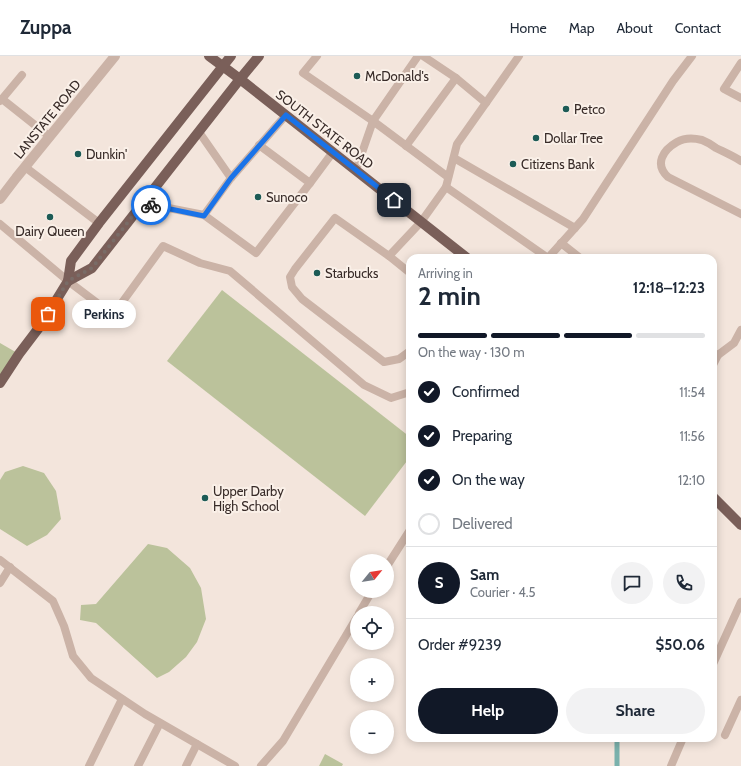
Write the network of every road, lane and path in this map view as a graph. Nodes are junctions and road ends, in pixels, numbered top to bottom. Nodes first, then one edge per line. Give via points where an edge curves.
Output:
1 (115, 56) edge
2 (210, 56) edge
3 (231, 56) edge
4 (259, 56) edge
5 (317, 56) edge
6 (418, 56) edge
7 (423, 56) edge
8 (519, 56) edge
9 (692, 56) edge
10 (741, 63) edge
11 (223, 66) junction
12 (22, 75) dead end
13 (456, 78) junction
14 (240, 79) junction
15 (741, 98) edge
16 (1, 100) edge
17 (486, 103) junction
18 (286, 115) junction
19 (373, 121) junction
20 (199, 132) junction
21 (50, 136) junction
22 (259, 145) junction
23 (406, 146) junction
24 (333, 152) junction
25 (454, 158) junction
26 (741, 161) edge
27 (25, 167) junction
28 (356, 170) junction
29 (231, 178) junction
30 (448, 178) junction
31 (310, 183) junction
32 (446, 187) junction
33 (0, 199) edge
34 (143, 203) junction
35 (741, 214) edge
36 (204, 216) junction
37 (421, 222) junction
38 (99, 223) junction
39 (0, 224) edge
40 (574, 228) junction
41 (561, 243) junction
42 (462, 254) edge
43 (542, 254) edge
44 (551, 254) edge
45 (575, 254) edge
46 (389, 256) junction
47 (406, 270) edge
48 (68, 281) junction
49 (741, 330) edge
50 (717, 353) edge
51 (406, 354) edge
52 (4, 370) edge
53 (0, 383) edge
54 (406, 393) edge
55 (717, 501) edge
56 (741, 525) edge
57 (406, 536) edge
58 (394, 555) edge
59 (0, 560) edge
60 (10, 567) junction
61 (0, 583) edge
62 (741, 602) edge
63 (350, 629) edge
64 (717, 655) edge
65 (122, 699) junction
66 (741, 700) edge
67 (160, 723) junction
68 (725, 735) dead end
69 (681, 742) edge
70 (197, 744) junction
71 (89, 766) edge
72 (138, 766) edge
73 (186, 766) edge
74 (235, 766) edge
75 (262, 766) edge
76 (671, 766) edge

1 - 21 street, LANSTATE ROAD
2 - 11 main road, SOUTH STATE ROAD
3 - 11 main road
4 - 14 main road
5 - 19 lane via 304,73
6 - 19 lane
7 - 13 lane
8 - 17 lane
9 - 40 lane via 583,219
10 - 15 lane via 724,89
11 - 14 main road, SOUTH STATE ROAD
11 - 38 main road
12 - 16 lane
13 - 17 lane
13 - 23 lane
14 - 18 main road, SOUTH STATE ROAD
14 - 20 main road
16 - 21 lane
17 - 25 lane via 457,144
18 - 22 lane
18 - 24 main road, SOUTH STATE ROAD
19 - 23 lane
19 - 28 lane
20 - 29 lane
20 - 34 main road
21 - 27 street, LANSTATE ROAD
22 - 29 lane
22 - 31 lane
23 - 30 lane
24 - 28 main road, SOUTH STATE ROAD
24 - 31 lane
25 - 30 lane
25 - 40 lane
26 - 35 lane via 703,140 693,139 678,142 662,155 661,161 662,169 668,177
27 - 33 street, LANSTATE ROAD
27 - 38 lane
28 - 37 main road, SOUTH STATE ROAD
29 - 36 lane
30 - 32 lane
31 - 36 lane via 256,253
32 - 37 lane
32 - 43 lane
34 - 36 lane
34 - 48 main road via 92,268
37 - 42 main road, SOUTH STATE ROAD
37 - 46 lane
38 - 48 main road via 71,261
39 - 48 lane
40 - 41 lane
41 - 44 lane
41 - 45 lane
46 - 47 lane
46 - 51 lane via 335,218 290,277 292,287 302,299 384,362 399,359
48 - 52 main road via 41,325
48 - 54 lane via 113,314 163,246 200,263 230,271 364,385 391,398
49 - 50 lane via 734,343
52 - 53 main road
55 - 56 main road
57 - 58 lane
59 - 60 lane
60 - 61 lane
60 - 65 lane via 53,600 73,656 91,678
62 - 64 lane
63 - 75 lane via 283,741
65 - 67 lane
65 - 71 lane
66 - 68 lane
67 - 70 lane
67 - 72 lane
69 - 76 lane
70 - 73 lane
70 - 74 lane

